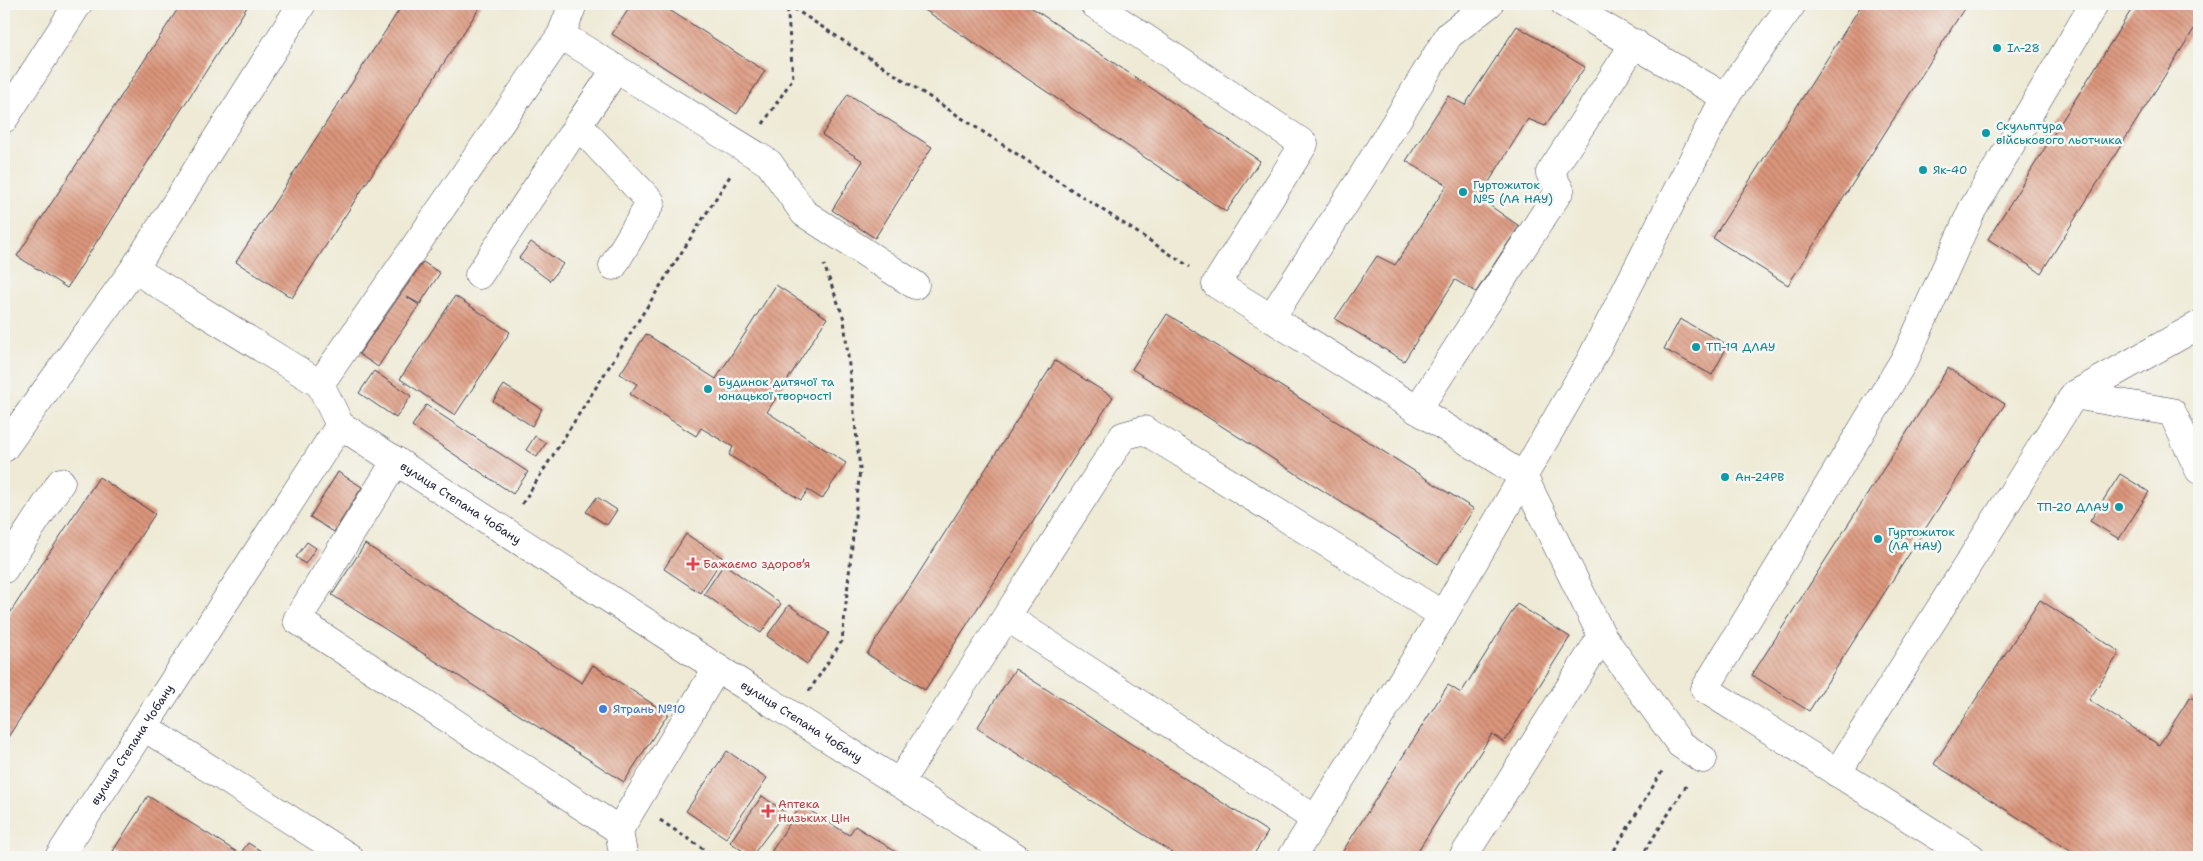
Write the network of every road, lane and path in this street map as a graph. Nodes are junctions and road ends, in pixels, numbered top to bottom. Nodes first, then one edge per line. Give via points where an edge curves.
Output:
1 (78, 4) edge
2 (302, 4) edge
3 (573, 4) edge
4 (787, 4) edge
5 (1094, 4) edge
6 (1489, 4) edge
7 (1565, 4) edge
8 (1792, 4) edge
9 (2094, 4) edge
10 (560, 34) junction
11 (1635, 43) junction
12 (616, 70) junction
13 (1724, 97) junction
14 (4, 119) edge
15 (578, 125) junction
16 (747, 150) junction
17 (821, 257) dead end
18 (613, 266) dead end
19 (134, 269) junction
20 (479, 275) dead end
21 (1216, 284) junction
22 (915, 285) dead end
23 (1271, 318) junction
24 (2199, 325) edge
25 (320, 384) junction
26 (2074, 395) junction
27 (1417, 410) junction
28 (340, 425) junction
29 (4, 448) edge
30 (396, 462) junction
31 (2199, 470) edge
32 (1523, 476) junction
33 (61, 482) dead end
34 (505, 530) junction
35 (4, 569) edge
36 (1443, 615) junction
37 (1007, 617) junction
38 (1602, 636) junction
39 (717, 668) junction
40 (793, 715) junction
41 (144, 726) junction
42 (1680, 744) junction
43 (1703, 759) dead end
44 (1837, 773) junction
45 (900, 783) junction
46 (634, 803) junction
47 (1315, 819) junction
48 (619, 830) junction
49 (59, 857) edge
50 (349, 857) edge
51 (621, 857) edge
52 (715, 857) edge
53 (1016, 857) edge
54 (1292, 857) edge
55 (1463, 857) edge
56 (1610, 857) edge
57 (1971, 857) edge

1 - 14 street
2 - 19 street
3 - 10 street
4 - 16 path via 793,78
4 - 21 path
5 - 21 street via 1304,144
6 - 23 street via 1448,34 1362,177
7 - 11 street
8 - 13 street
9 - 44 street via 1972,210 1906,357 1705,689
10 - 12 street
10 - 25 street
11 - 13 street
11 - 27 street via 1550,173 1560,190
12 - 15 street
12 - 16 street
13 - 32 street via 1589,363
15 - 18 street via 651,202
15 - 20 street
16 - 22 street via 769,163 804,213
16 - 34 path
17 - 40 path via 844,319 860,469 842,641
19 - 25 street
19 - 29 street
21 - 23 street
23 - 27 street
24 - 26 street
25 - 28 street
26 - 31 street via 2172,412
26 - 44 street
27 - 32 street
28 - 30 street, вулиця Степана Чобану
28 - 41 street, вулиця Степана Чобану
30 - 34 street, вулиця Степана Чобану
30 - 48 street via 297,620
32 - 36 street
32 - 38 street
33 - 35 street
34 - 39 street, вулиця Степана Чобану
36 - 37 street via 1144,430 1124,436
36 - 47 street
37 - 45 street
37 - 47 street
38 - 42 street
38 - 55 street
39 - 40 street, вулиця Степана Чобану
39 - 46 street
40 - 45 street, вулиця Степана Чобану
41 - 49 street, вулиця Степана Чобану
41 - 50 street
42 - 43 street
42 - 56 path
44 - 57 street
45 - 53 street, вулиця Степана Чобану
46 - 48 street
46 - 52 path
47 - 54 street
48 - 51 street

